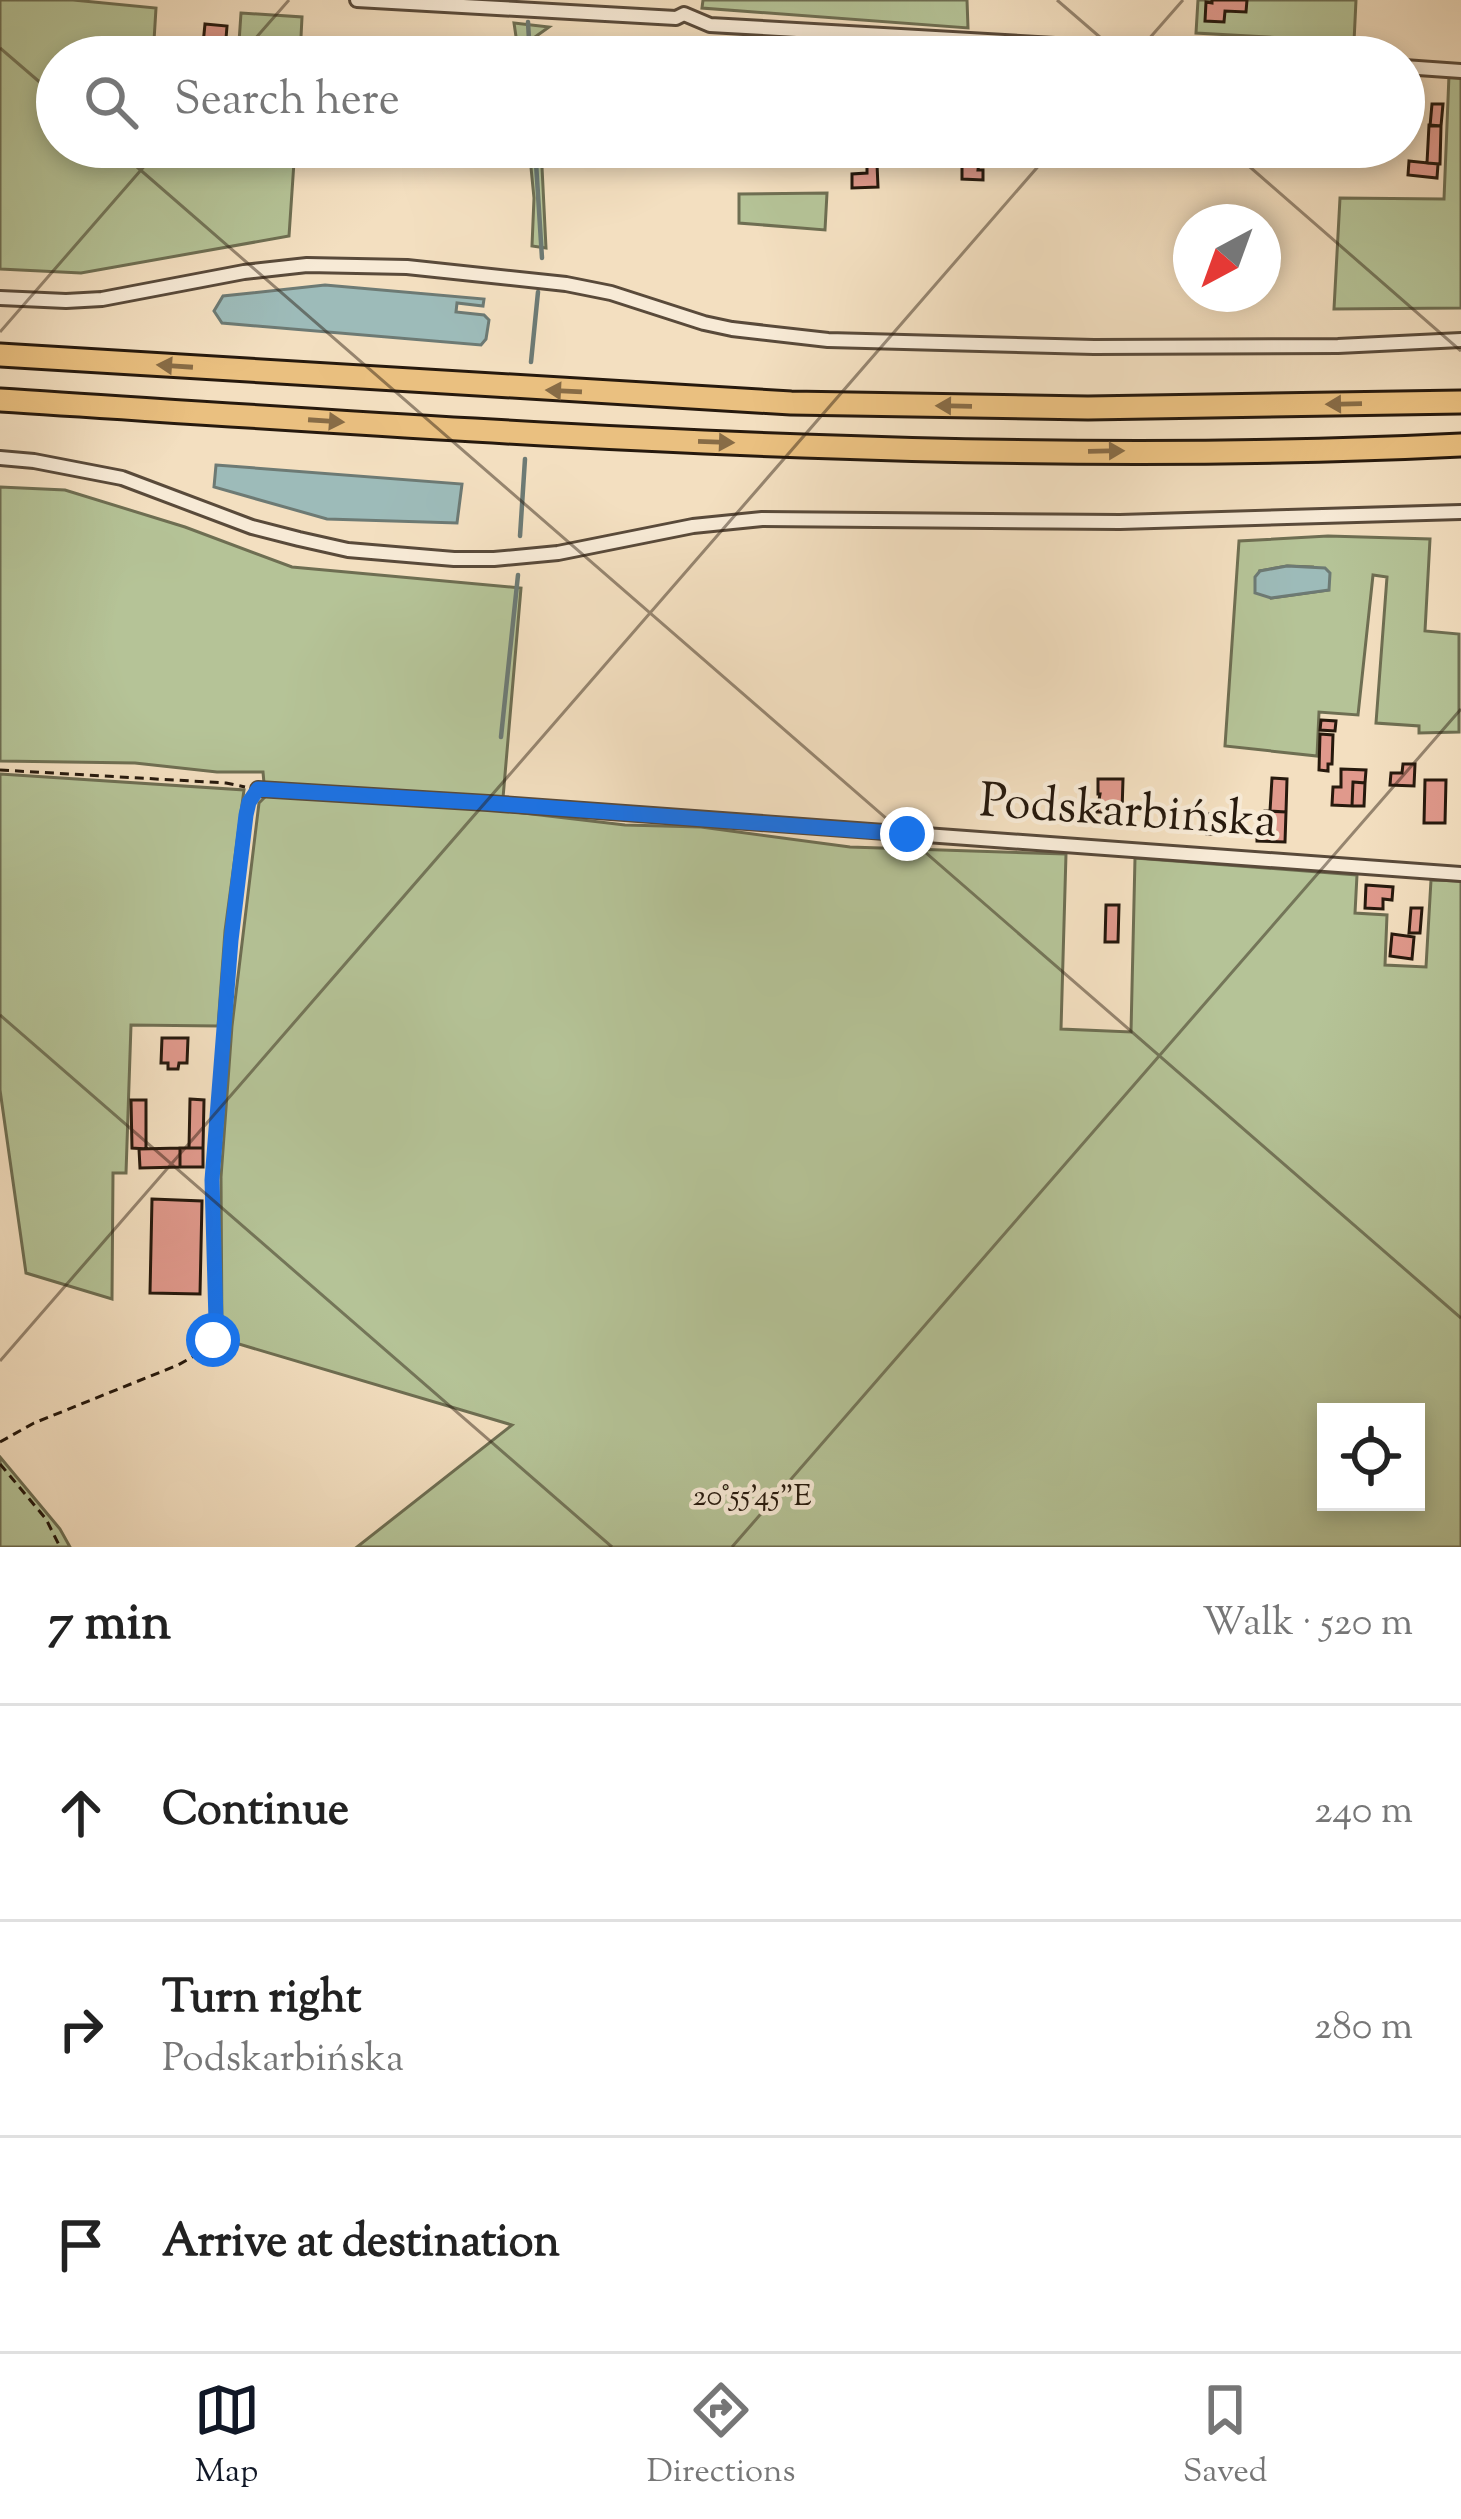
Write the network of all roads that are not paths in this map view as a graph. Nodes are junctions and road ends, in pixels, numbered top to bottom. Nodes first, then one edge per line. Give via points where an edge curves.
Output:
1 (357, 0) edge
2 (685, 7) edge
3 (889, 36) edge
4 (1425, 68) edge
5 (1461, 70) edge
6 (0, 298) edge
7 (1461, 340) edge
8 (0, 355) edge
9 (0, 400) edge
10 (1461, 402) edge
11 (1461, 445) edge
12 (0, 458) edge
13 (1461, 512) edge
14 (258, 789) joint
15 (1461, 874) edge
16 (212, 1180) road end

1 - 2 street via 676,18
2 - 3 street via 710,26
4 - 5 street
6 - 7 street via 101,298 307,265 407,267 566,284 718,326 828,340 1094,347
10 -> 8 highway via 791,403
9 -> 11 highway via 861,448
12 - 13 street via 122,478 348,550 454,559 558,553 762,519 1120,522
14 - 15 street, Podskarbińska
14 - 16 lane via 246,815 231,940

